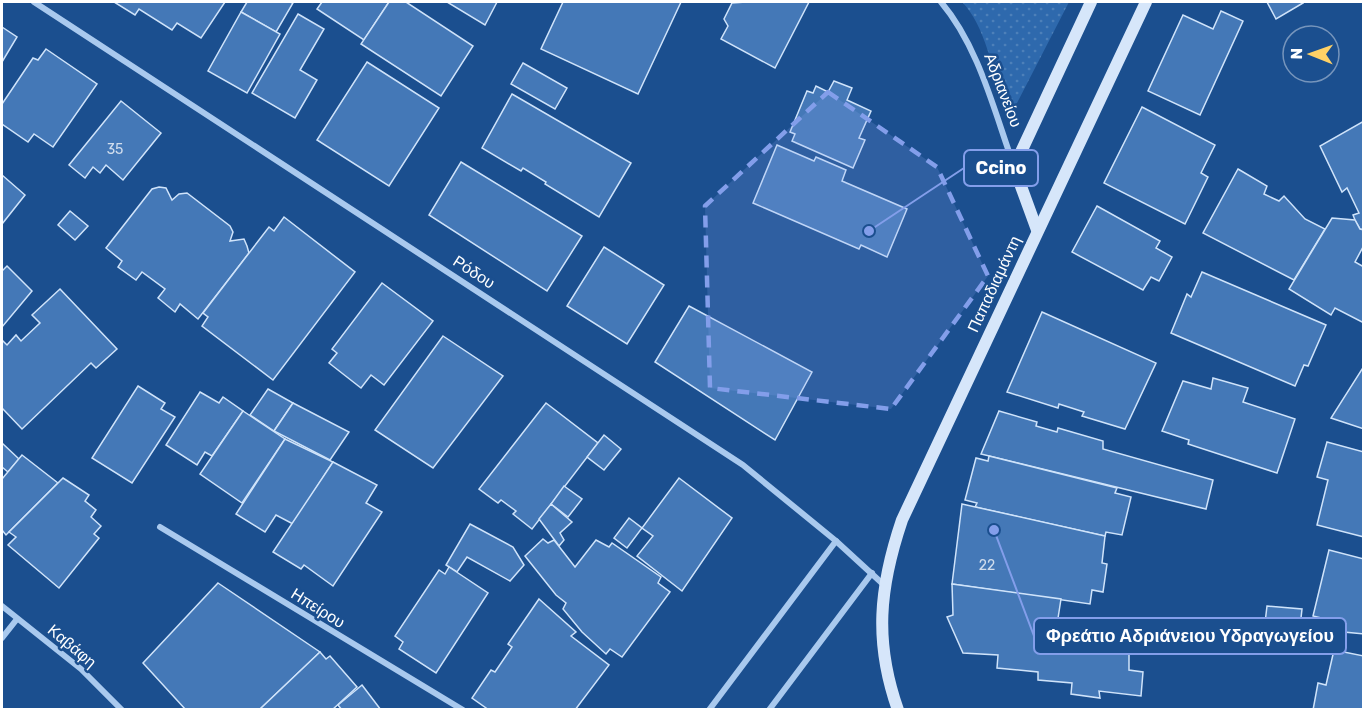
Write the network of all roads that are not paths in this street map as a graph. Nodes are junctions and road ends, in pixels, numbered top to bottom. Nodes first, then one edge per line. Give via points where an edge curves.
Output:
1 (34, 2) edge
2 (941, 2) edge
3 (1091, 2) edge
4 (1146, 2) edge
5 (1014, 166) junction
6 (1037, 230) junction
7 (160, 527) dead end
8 (836, 541) junction
9 (872, 573) junction
10 (884, 585) junction
11 (2, 606) edge
12 (17, 619) junction
13 (2, 638) edge
14 (122, 710) edge
15 (463, 710) edge
16 (709, 710) edge
17 (768, 710) edge
18 (898, 710) edge

1 - 8 street, Ρόδου via 743,465
2 - 5 street, Αδριανείου via 959,27 979,68
3 - 5 main road
4 - 6 main road, Παπαδιαμάντη
5 - 6 main road, Αδριανείου
6 - 10 main road, Παπαδιαμάντη via 902,520
7 - 15 street, Ηπείρου
8 - 9 street, Ρόδου
8 - 16 street
9 - 10 street, Ρόδου
9 - 17 street
10 - 18 main road, Παπαδιαμάντη via 883,658
11 - 12 street, Καβάφη
12 - 13 street
12 - 14 street, Καβάφη via 81,669

